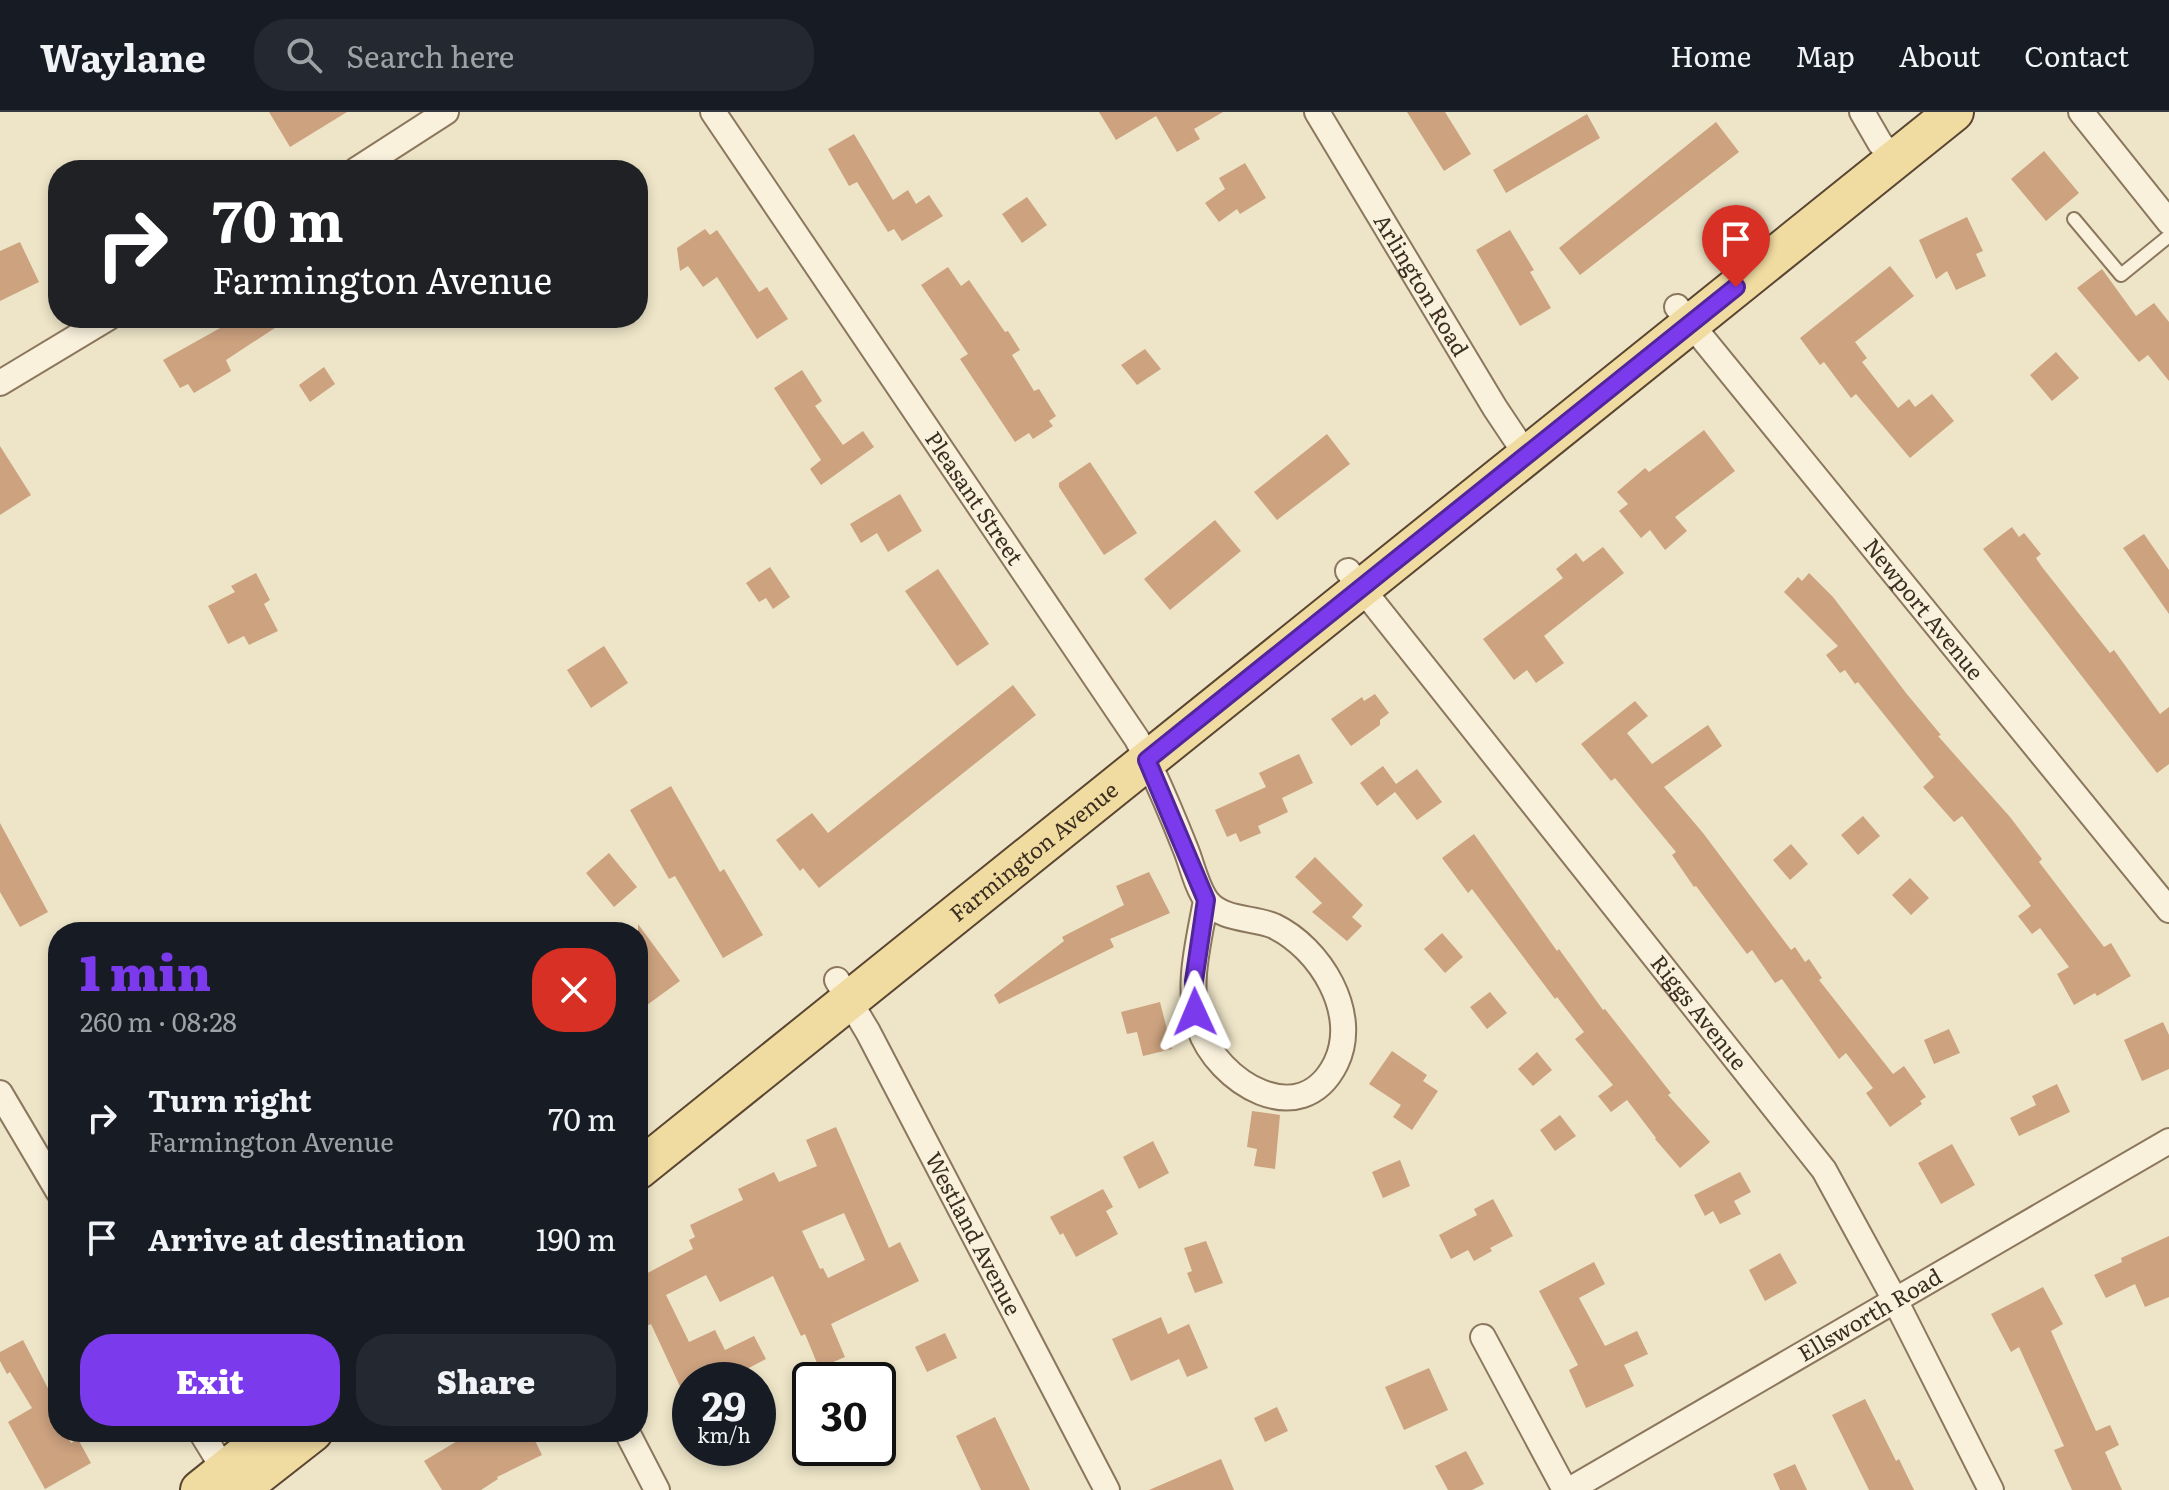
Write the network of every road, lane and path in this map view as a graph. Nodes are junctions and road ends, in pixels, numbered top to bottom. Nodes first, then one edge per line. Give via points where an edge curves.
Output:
1 (446, 112) edge
2 (713, 112) edge
3 (1317, 112) edge
4 (1919, 112) edge
5 (1954, 112) edge
6 (2081, 112) edge
7 (1879, 138) edge
8 (372, 160) edge
9 (2074, 219) dead end
10 (2169, 222) edge
11 (2169, 236) edge
12 (1684, 316) junction
13 (91, 328) edge
14 (0, 383) edge
15 (1520, 447) junction
16 (1354, 580) junction
17 (1142, 749) junction
18 (1206, 900) junction
19 (2169, 910) edge
20 (843, 990) junction
21 (0, 1093) edge
22 (648, 1133) edge
23 (2169, 1141) edge
24 (648, 1161) edge
25 (48, 1174) edge
26 (1895, 1300) junction
27 (1483, 1337) dead end
28 (206, 1442) edge
29 (263, 1442) edge
30 (296, 1442) edge
31 (632, 1442) edge
32 (225, 1485) edge
33 (657, 1490) edge
34 (1107, 1490) edge
35 (1567, 1490) edge
36 (1991, 1490) edge

1 - 8 street
2 - 17 street, Pleasant Street
3 - 15 street, Arlington Road
4 - 7 main road, Farmington Avenue
5 - 7 main road, Farmington Avenue
6 - 10 street
7 - 12 main road, Farmington Avenue
9 - 11 lane via 2121,275
12 - 15 main road, Farmington Avenue
12 - 19 street, Newport Avenue
13 - 14 street
15 - 16 main road, Farmington Avenue
16 - 17 main road, Farmington Avenue
16 - 26 street, Riggs Avenue via 1824,1170
17 - 18 street, Pleasant Street
17 - 20 main road, Farmington Avenue
18 - 18 street via 1194,981 1195,1012 1205,1041 1223,1068 1250,1089 1286,1098 1309,1091 1328,1076 1339,1056 1341,1010 1332,985 1291,936 1233,916
20 - 22 main road, Farmington Avenue
20 - 24 main road, Farmington Avenue
20 - 34 street, Westland Avenue
21 - 25 street
23 - 26 street, Ellsworth Road
26 - 35 street, Ellsworth Road
26 - 36 street, Riggs Avenue
27 - 35 street
28 - 32 street
29 - 32 main road
30 - 32 main road
31 - 33 street

